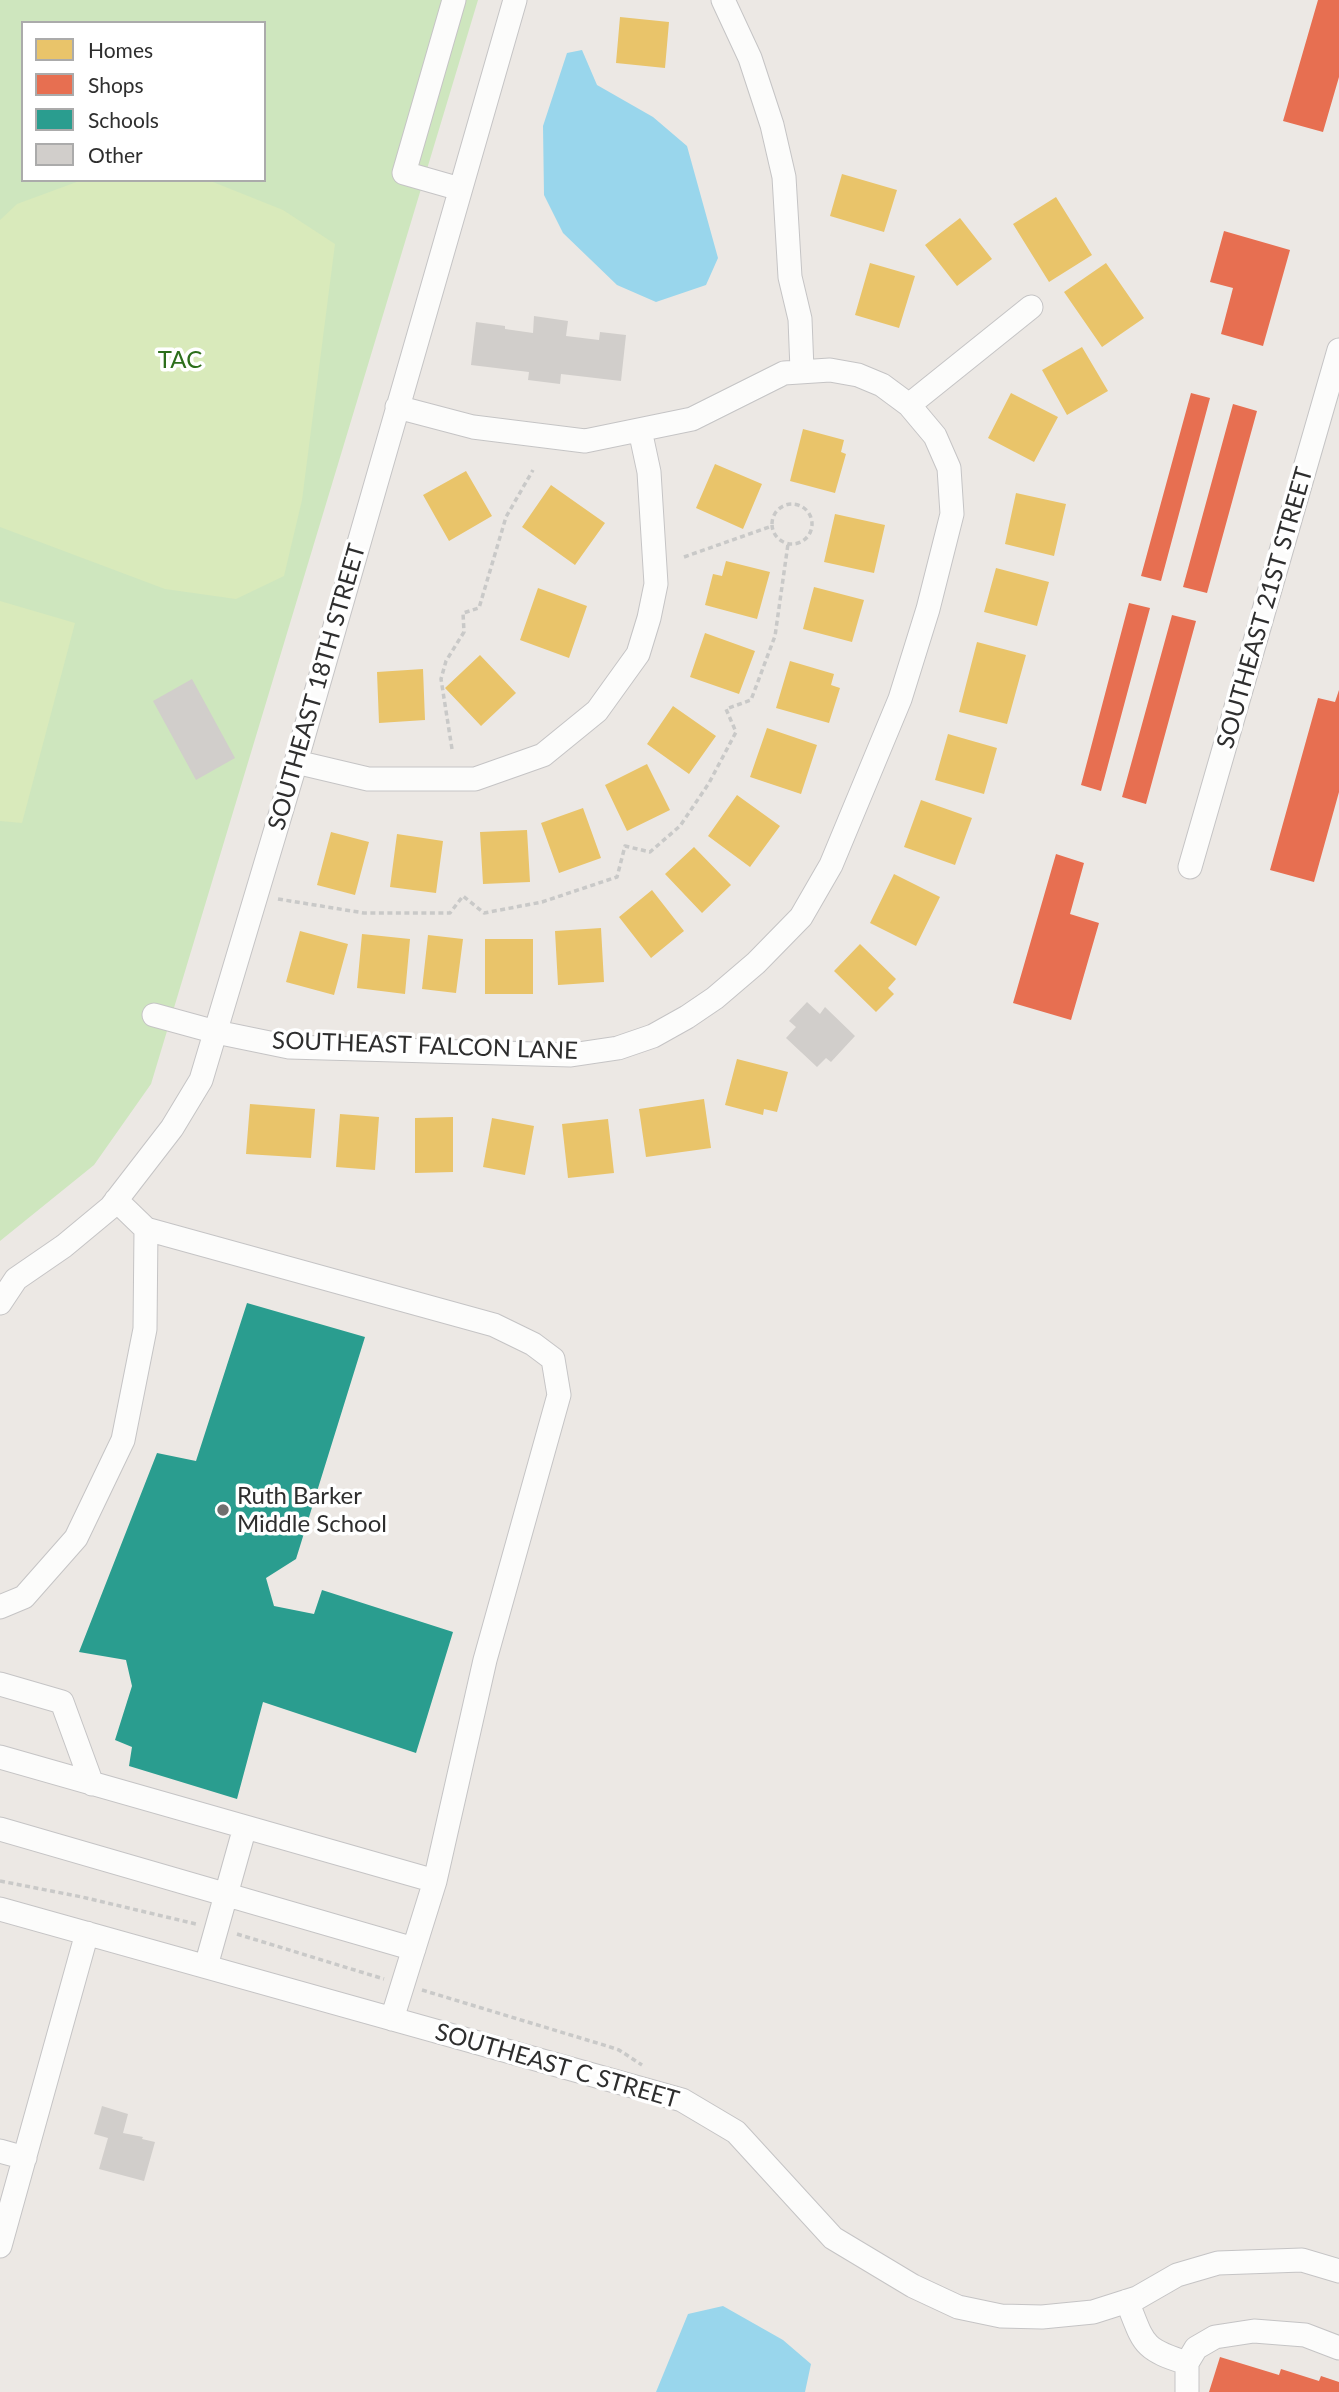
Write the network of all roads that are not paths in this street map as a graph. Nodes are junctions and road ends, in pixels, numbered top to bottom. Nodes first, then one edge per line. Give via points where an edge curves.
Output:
1 (454, 0) edge
2 (515, 0) edge
3 (723, 0) edge
4 (460, 189) junction
5 (1031, 307) dead end
6 (1339, 350) edge
7 (802, 370) junction
8 (909, 405) junction
9 (397, 407) junction
10 (640, 430) junction
11 (296, 762) junction
12 (1190, 867) dead end
13 (154, 1015) dead end
14 (216, 1032) junction
15 (116, 1200) junction
16 (146, 1229) junction
17 (0, 1303) edge
18 (0, 1607) edge
19 (0, 1684) edge
20 (0, 1757) edge
21 (92, 1784) junction
22 (245, 1827) junction
23 (0, 1829) edge
24 (435, 1881) junction
25 (226, 1895) junction
26 (0, 1909) edge
27 (87, 1933) junction
28 (414, 1949) junction
29 (205, 1966) junction
30 (392, 2019) junction
31 (0, 2151) edge
32 (25, 2158) junction
33 (0, 2246) edge
34 (1339, 2271) edge
35 (1127, 2301) junction
36 (1339, 2348) edge
37 (1187, 2363) junction
38 (1187, 2392) edge

1 - 4 street via 404,173
2 - 4 street, SOUTHEAST 18TH STREET
3 - 7 street via 750,58 784,177
4 - 9 street, SOUTHEAST 18TH STREET
5 - 8 street
6 - 12 street, SOUTHEAST 21ST STREET
7 - 8 street, SOUTHEAST FALCON LANE via 858,375 882,385
7 - 10 street, SOUTHEAST FALCON LANE via 784,373 692,419
8 - 14 street, SOUTHEAST FALCON LANE via 935,436 949,468 953,513 928,608 900,699 831,865 801,917 756,963 715,998 653,1036 618,1048 571,1055 289,1046
9 - 10 street, SOUTHEAST FALCON LANE via 473,427 585,441
9 - 11 street, SOUTHEAST 18TH STREET
10 - 11 street via 650,484 656,584 638,654 597,711 543,755 475,779 368,779
11 - 14 street, SOUTHEAST 18TH STREET
13 - 14 street, SOUTHEAST FALCON LANE
14 - 15 street, SOUTHEAST 18TH STREET via 201,1080 173,1128
15 - 16 street
15 - 17 street, SOUTHEAST 18TH STREET via 64,1246 16,1279
16 - 18 street via 145,1329 123,1440 76,1538 24,1597
16 - 24 street via 494,1325 553,1359 559,1395 485,1660
19 - 21 street via 62,1702
20 - 21 street
21 - 22 street
22 - 24 street
22 - 25 street
23 - 25 street
24 - 28 street
25 - 28 street
25 - 29 street
26 - 27 street, SOUTHEAST C STREET
27 - 29 street, SOUTHEAST C STREET
27 - 32 street
28 - 30 street
29 - 30 street, SOUTHEAST C STREET
30 - 35 street, SOUTHEAST C STREET via 682,2100 736,2132 833,2238 958,2307 1001,2316 1042,2317 1093,2312
31 - 32 street
32 - 33 street
34 - 35 street, SOUTHEAST C STREET via 1302,2260 1218,2263 1177,2275
35 - 37 street via 1145,2344
36 - 37 street via 1305,2335 1254,2331 1215,2337 1196,2348
37 - 38 street

